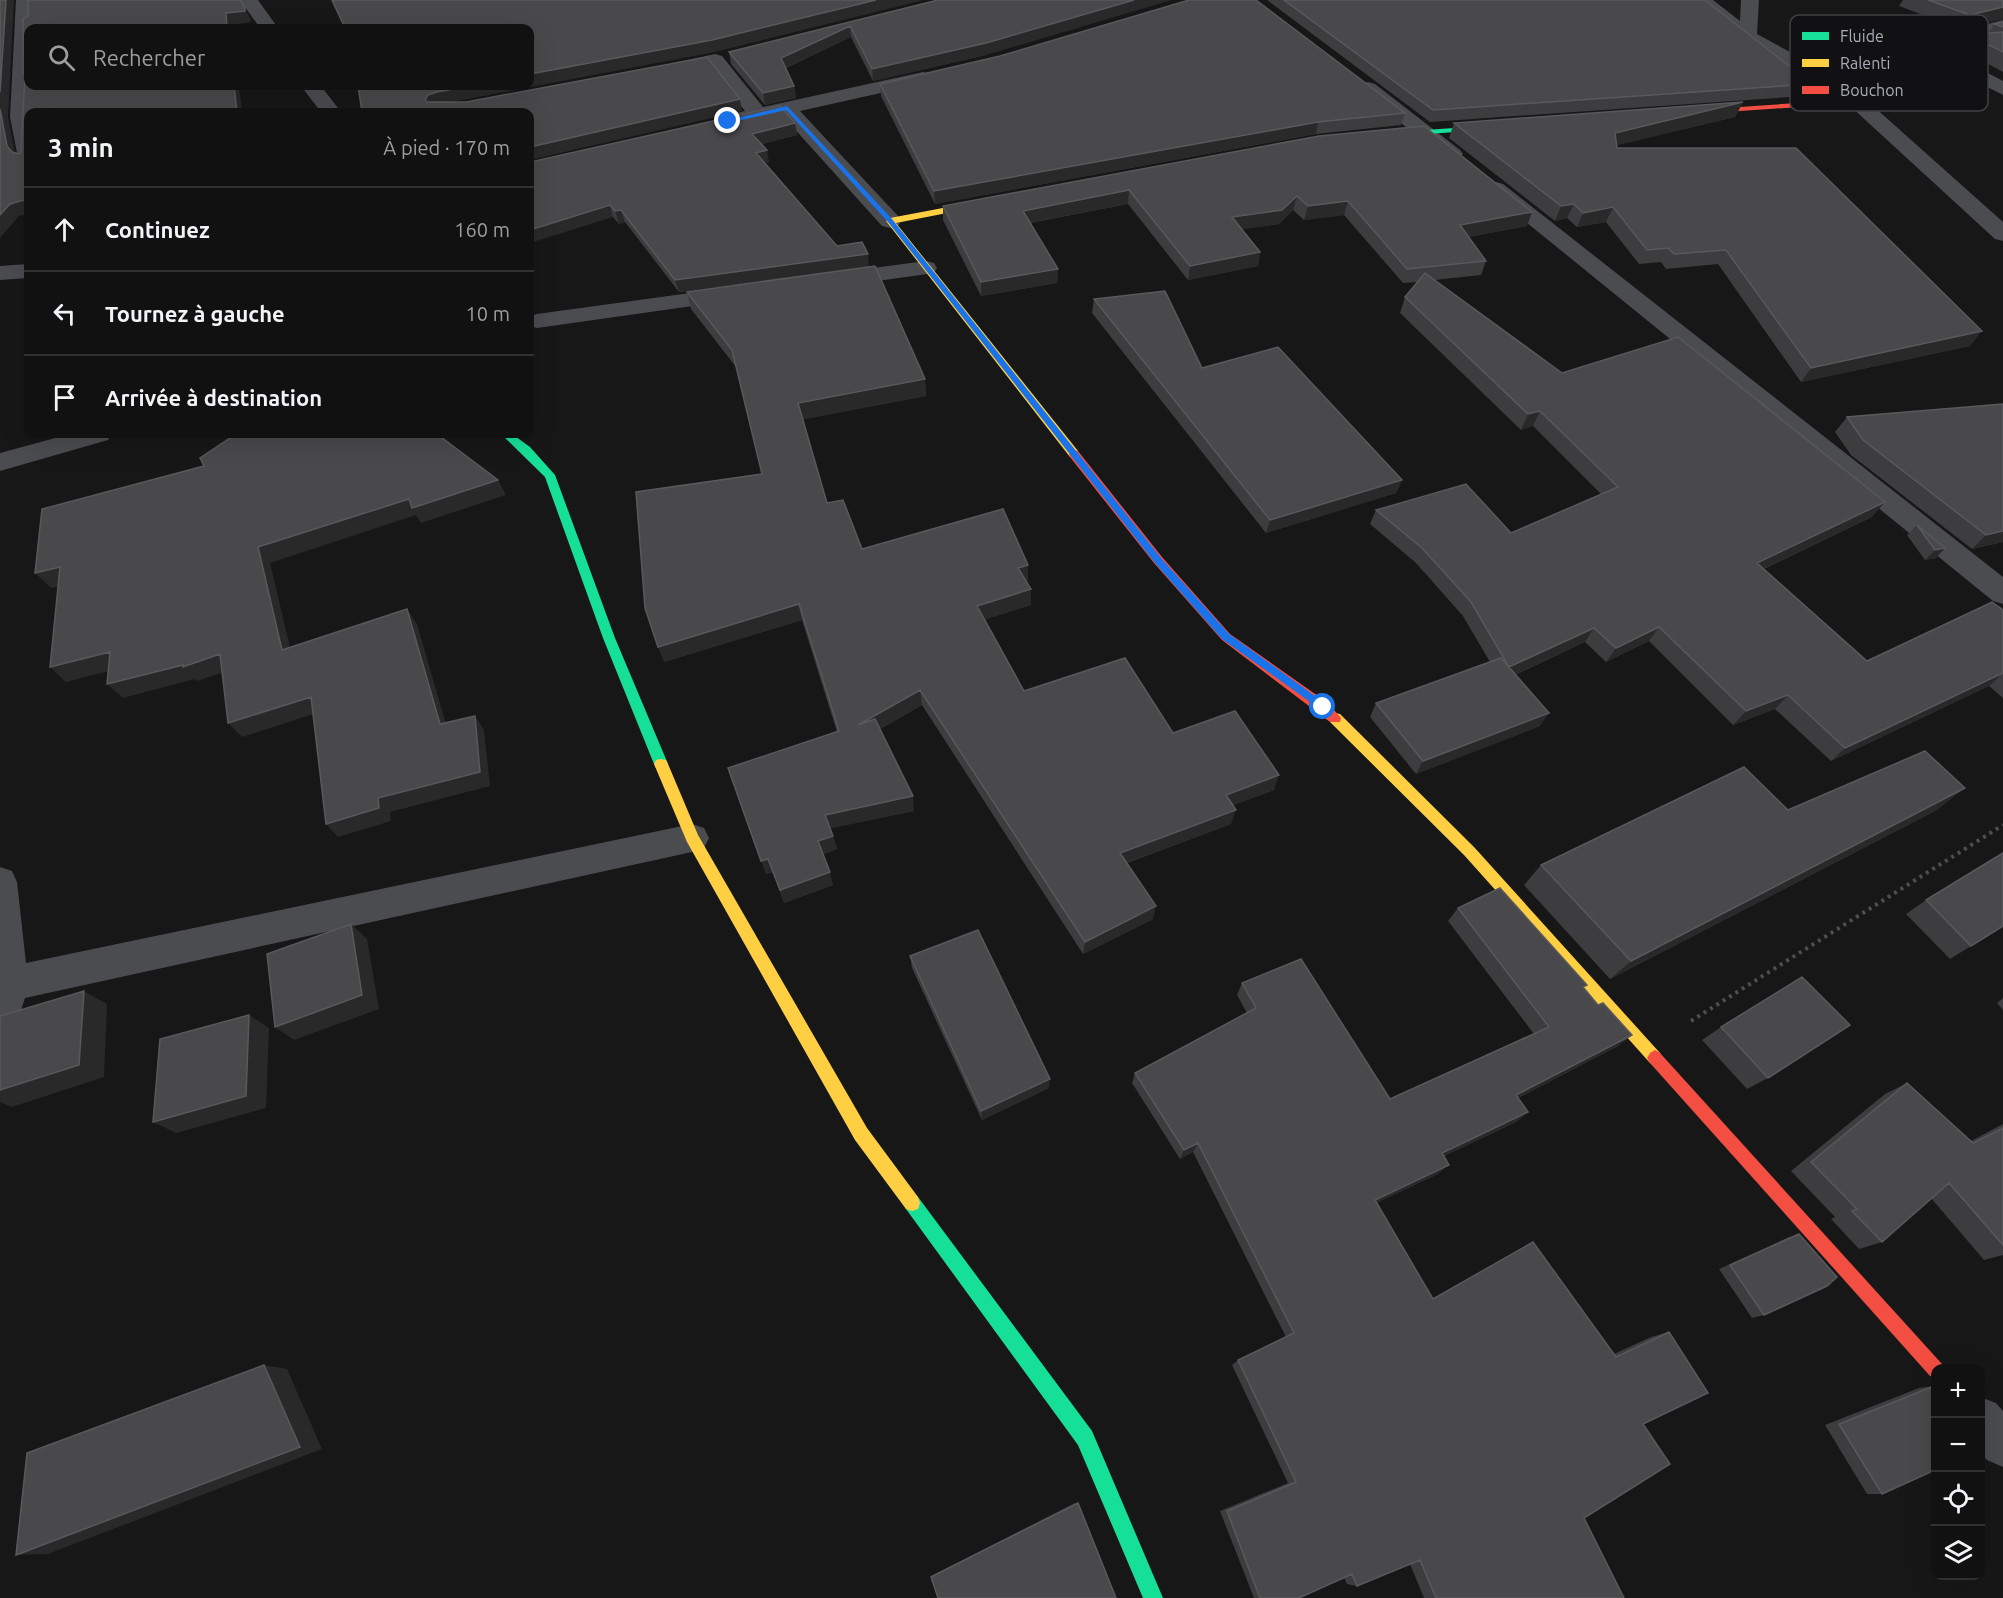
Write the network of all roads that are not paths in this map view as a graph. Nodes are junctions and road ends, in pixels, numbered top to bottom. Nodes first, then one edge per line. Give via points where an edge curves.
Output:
1 (25, 0) edge
2 (249, 0) edge
3 (1702, 0) edge
4 (1750, 0) edge
5 (267, 24) edge
6 (2003, 25) edge
7 (1988, 29) edge
8 (1748, 36) junction
9 (736, 54) edge
10 (1790, 59) edge
11 (714, 60) junction
12 (646, 74) edge
13 (936, 75) edge
14 (1352, 76) edge
15 (1988, 81) edge
16 (2003, 89) edge
17 (314, 90) edge
18 (1790, 106) edge
19 (328, 108) edge
20 (787, 108) junction
21 (1867, 111) edge
22 (758, 114) junction
23 (1676, 114) edge
24 (717, 124) edge
25 (1509, 126) edge
26 (1425, 132) junction
27 (1371, 137) edge
28 (24, 138) edge
29 (993, 201) edge
30 (890, 221) junction
31 (2003, 234) edge
32 (926, 268) junction
33 (24, 271) edge
34 (0, 273) edge
35 (808, 284) edge
36 (761, 291) edge
37 (537, 321) dead end
38 (85, 438) edge
39 (511, 438) edge
40 (0, 462) edge
41 (2003, 593) edge
42 (692, 838) junction
43 (0, 882) edge
44 (5, 985) edge
45 (0, 1022) edge
46 (1931, 1366) edge
47 (1985, 1424) edge
48 (2003, 1444) edge
49 (1153, 1598) edge

1 - 28 street via 20,117
2 - 5 street
3 - 8 street
4 - 8 street
6 - 7 street
8 - 10 street
9 - 11 street
11 - 12 street
11 - 22 street
13 - 20 street
14 - 26 street
15 - 16 street
17 - 19 street
18 - 23 street
20 - 22 street
20 - 30 street
21 - 31 street
22 - 24 street
25 - 26 street
26 - 27 street
26 - 41 street
29 - 30 street
30 - 32 street
32 - 35 street
32 - 46 street via 1158,560 1226,637 1331,715 1469,851
33 - 34 street
36 - 37 street
38 - 40 street
39 - 42 street via 550,475 609,638
42 - 44 street
42 - 49 street via 861,1134 1085,1438
43 - 44 street
44 - 45 street
47 - 48 street

